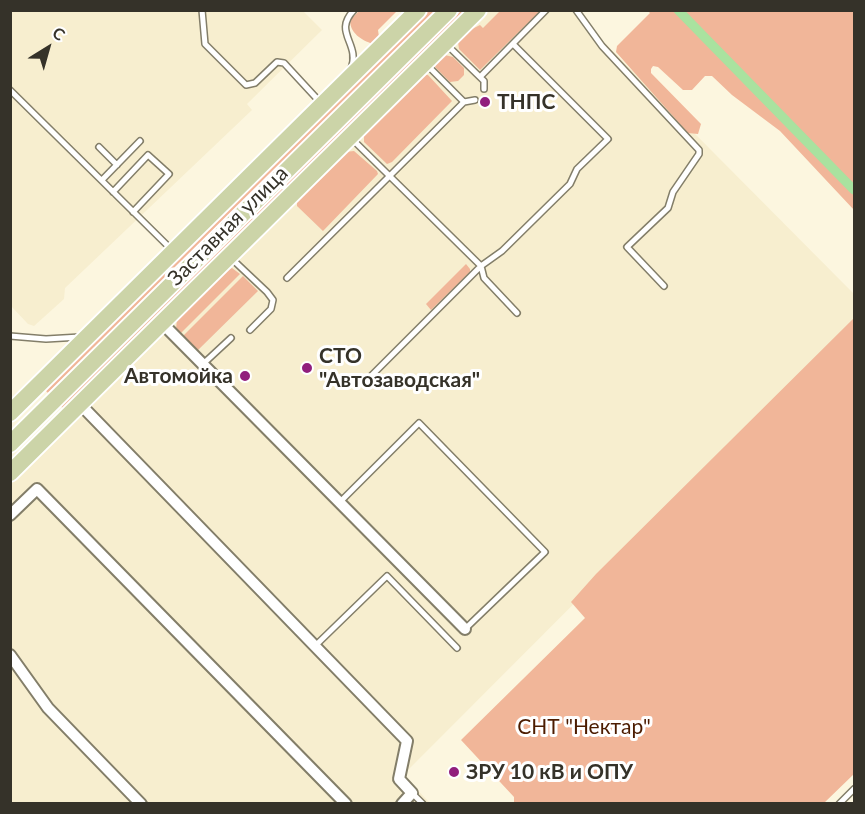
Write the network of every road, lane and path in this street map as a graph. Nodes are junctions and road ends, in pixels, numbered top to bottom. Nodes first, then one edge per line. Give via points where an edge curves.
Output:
1 (202, 10) edge
2 (354, 10) edge
3 (418, 10) edge
4 (449, 10) edge
5 (478, 10) edge
6 (546, 10) edge
7 (576, 10) edge
8 (445, 43) junction
9 (513, 44) junction
10 (425, 63) junction
11 (480, 77) junction
12 (484, 89) dead end
13 (10, 90) edge
14 (338, 90) junction
15 (475, 100) dead end
16 (464, 102) junction
17 (323, 105) junction
18 (350, 137) junction
19 (140, 141) dead end
20 (99, 147) dead end
21 (117, 165) junction
22 (390, 176) junction
23 (102, 180) junction
24 (113, 192) junction
25 (133, 212) junction
26 (173, 251) junction
27 (229, 256) junction
28 (481, 266) junction
29 (287, 278) dead end
30 (664, 286) dead end
31 (517, 313) dead end
32 (162, 323) junction
33 (250, 330) dead end
34 (10, 336) edge
35 (88, 337) junction
36 (231, 338) dead end
37 (203, 364) junction
38 (370, 376) dead end
39 (80, 404) junction
40 (10, 413) edge
41 (10, 444) edge
42 (10, 472) edge
43 (340, 502) junction
44 (10, 515) edge
45 (465, 629) joint
46 (315, 646) junction
47 (457, 648) dead end
48 (10, 655) edge
49 (855, 789) edge
50 (412, 793) junction
51 (141, 804) edge
52 (346, 804) edge
53 (402, 804) edge
54 (423, 804) edge
55 (839, 804) edge

1 - 17 lane via 205,44 246,85 255,83 277,62 284,63
2 - 14 lane via 344,26 354,61
3 - 14 main road, Заставная улица
4 - 41 main road, Заставная улица
5 - 8 main road, Заставная улица
6 - 9 lane
7 - 30 lane via 602,46 699,150 673,192 668,208 627,247
8 - 10 main road, Заставная улица
8 - 11 lane
9 - 11 lane
9 - 28 lane via 608,139 577,169 570,184 502,251
10 - 16 lane
10 - 18 main road, Заставная улица
11 - 12 lane
13 - 23 lane
14 - 17 main road, Заставная улица
15 - 16 lane
16 - 22 lane
17 - 26 main road, Заставная улица
18 - 22 lane
18 - 27 main road, Заставная улица
19 - 21 lane
20 - 21 lane
21 - 23 lane
22 - 28 lane
22 - 29 lane
23 - 24 lane
24 - 25 lane
24 - 25 lane via 148,155 169,174
25 - 26 lane
26 - 35 main road, Заставная улица
27 - 32 main road, Заставная улица
27 - 33 lane via 273,300 271,309
28 - 31 lane via 484,278
28 - 38 lane
32 - 37 street
32 - 39 main road, Заставная улица
34 - 35 lane
35 - 40 main road, Заставная улица
36 - 37 lane
37 - 43 street
39 - 42 main road, Заставная улица
39 - 46 street
43 - 45 street
43 - 45 lane via 419,423 545,552
44 - 52 street via 37,489
46 - 47 lane via 387,576
46 - 50 street via 407,741 399,779
48 - 51 street via 48,708
49 - 55 lane
50 - 53 street
50 - 54 lane

